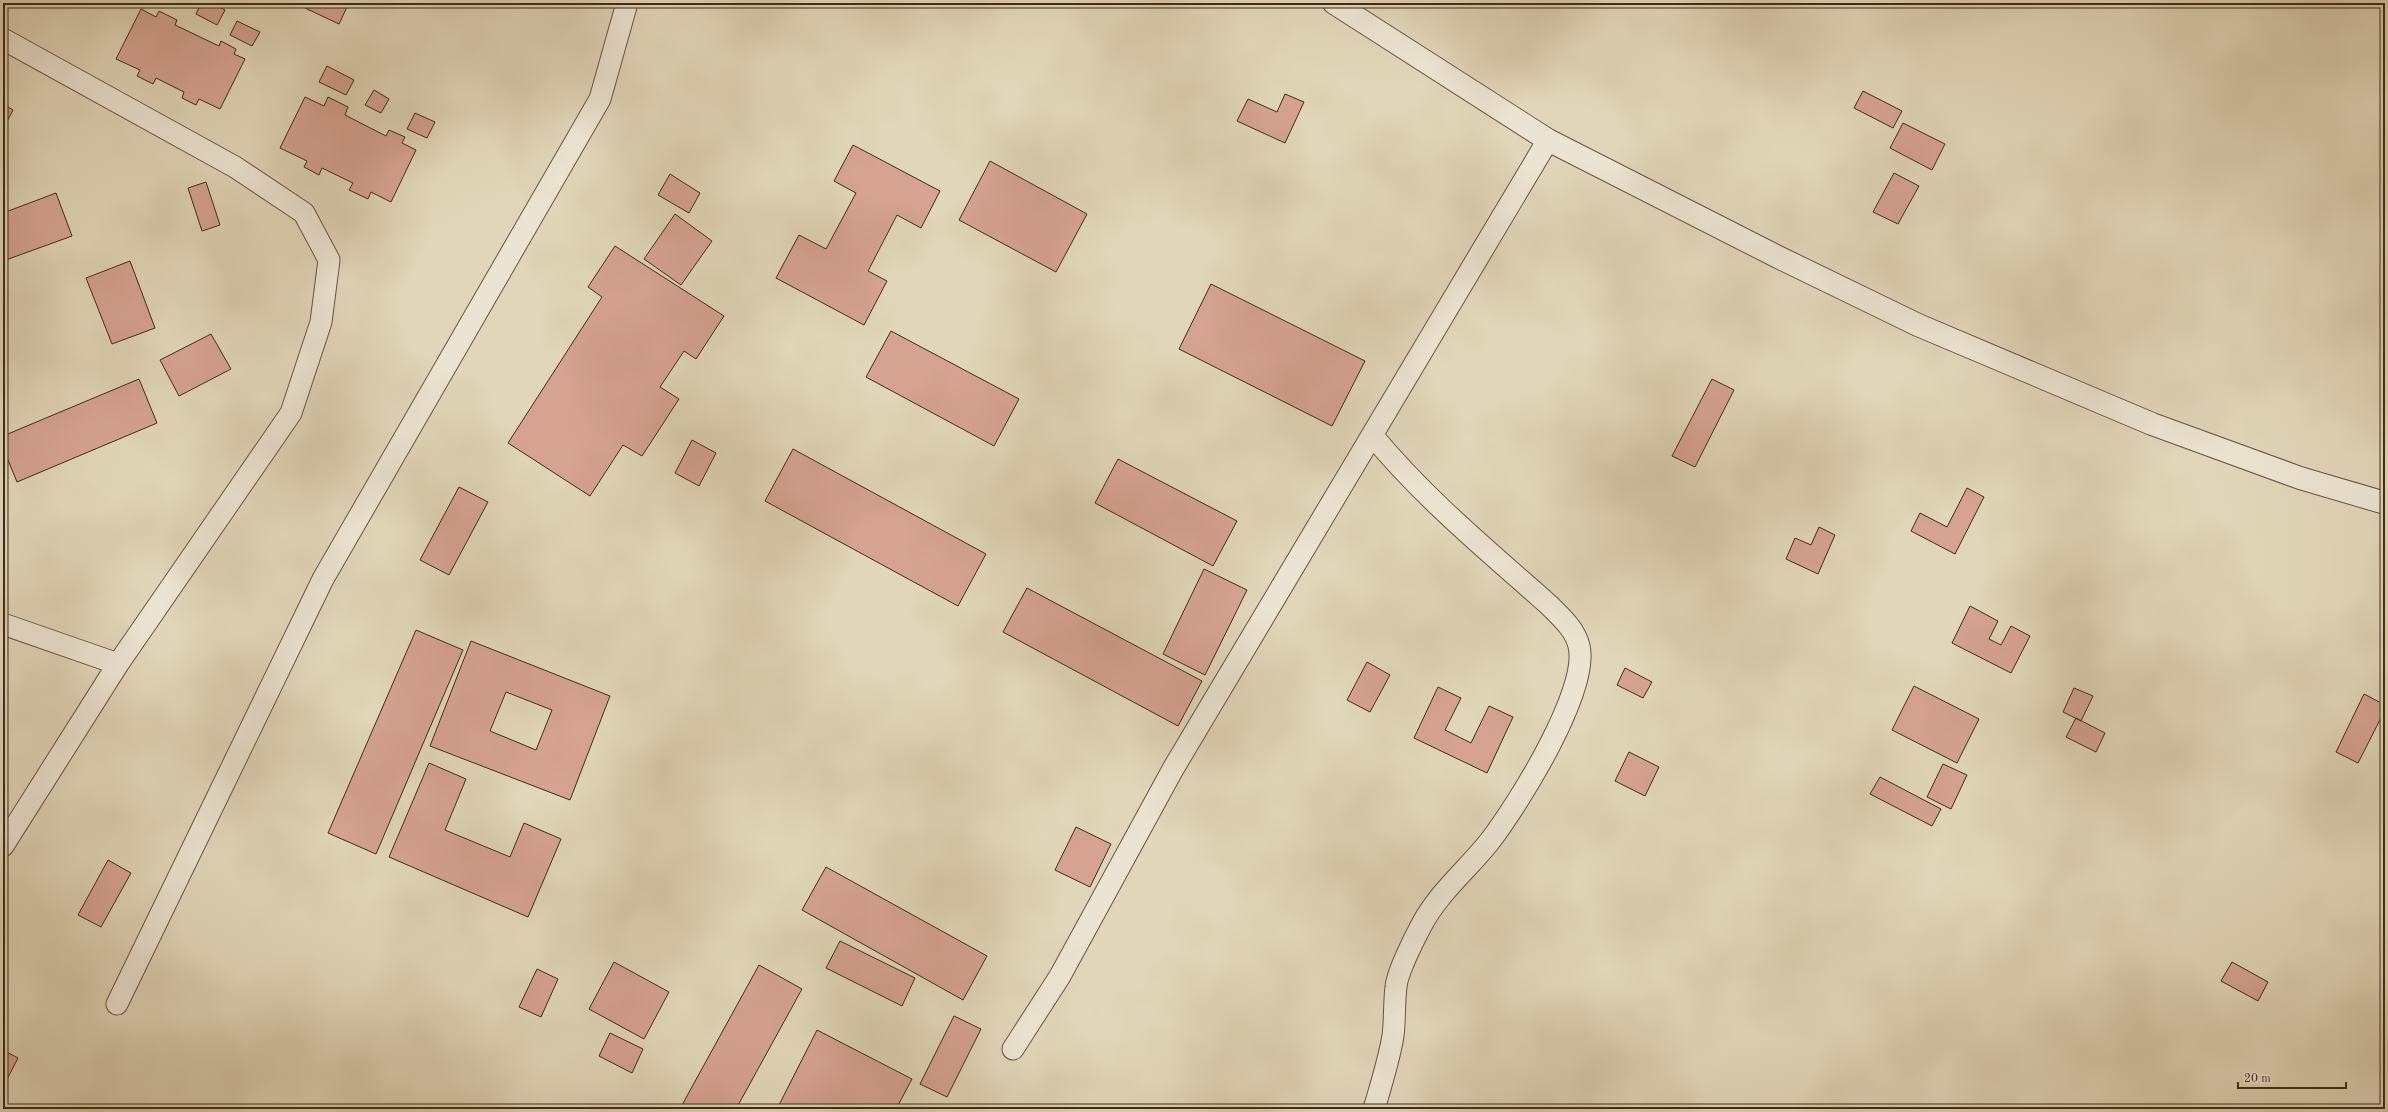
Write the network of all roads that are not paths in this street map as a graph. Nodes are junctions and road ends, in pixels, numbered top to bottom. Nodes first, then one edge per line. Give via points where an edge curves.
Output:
1 (627, 3) edge
2 (1334, 3) edge
3 (3, 39) edge
4 (1548, 140) junction
5 (1372, 435) junction
6 (2385, 503) edge
7 (3, 624) edge
8 (118, 664) junction
9 (3, 846) edge
10 (117, 1004) dead end
11 (1013, 1049) dead end
12 (1374, 1109) edge

1 - 10 lane via 600,99 323,579
2 - 4 street
3 - 8 lane via 235,167 304,213 329,260 321,322 291,413
4 - 5 lane
4 - 6 street via 1918,325 2152,424 2300,478
5 - 11 lane via 1172,769 1060,976
5 - 12 lane via 1403,473 1433,502 1555,611 1570,628 1580,647 1580,668 1565,713 1520,798 1489,841 1440,897 1421,925 1396,985 1393,1036
7 - 8 lane
8 - 9 lane

